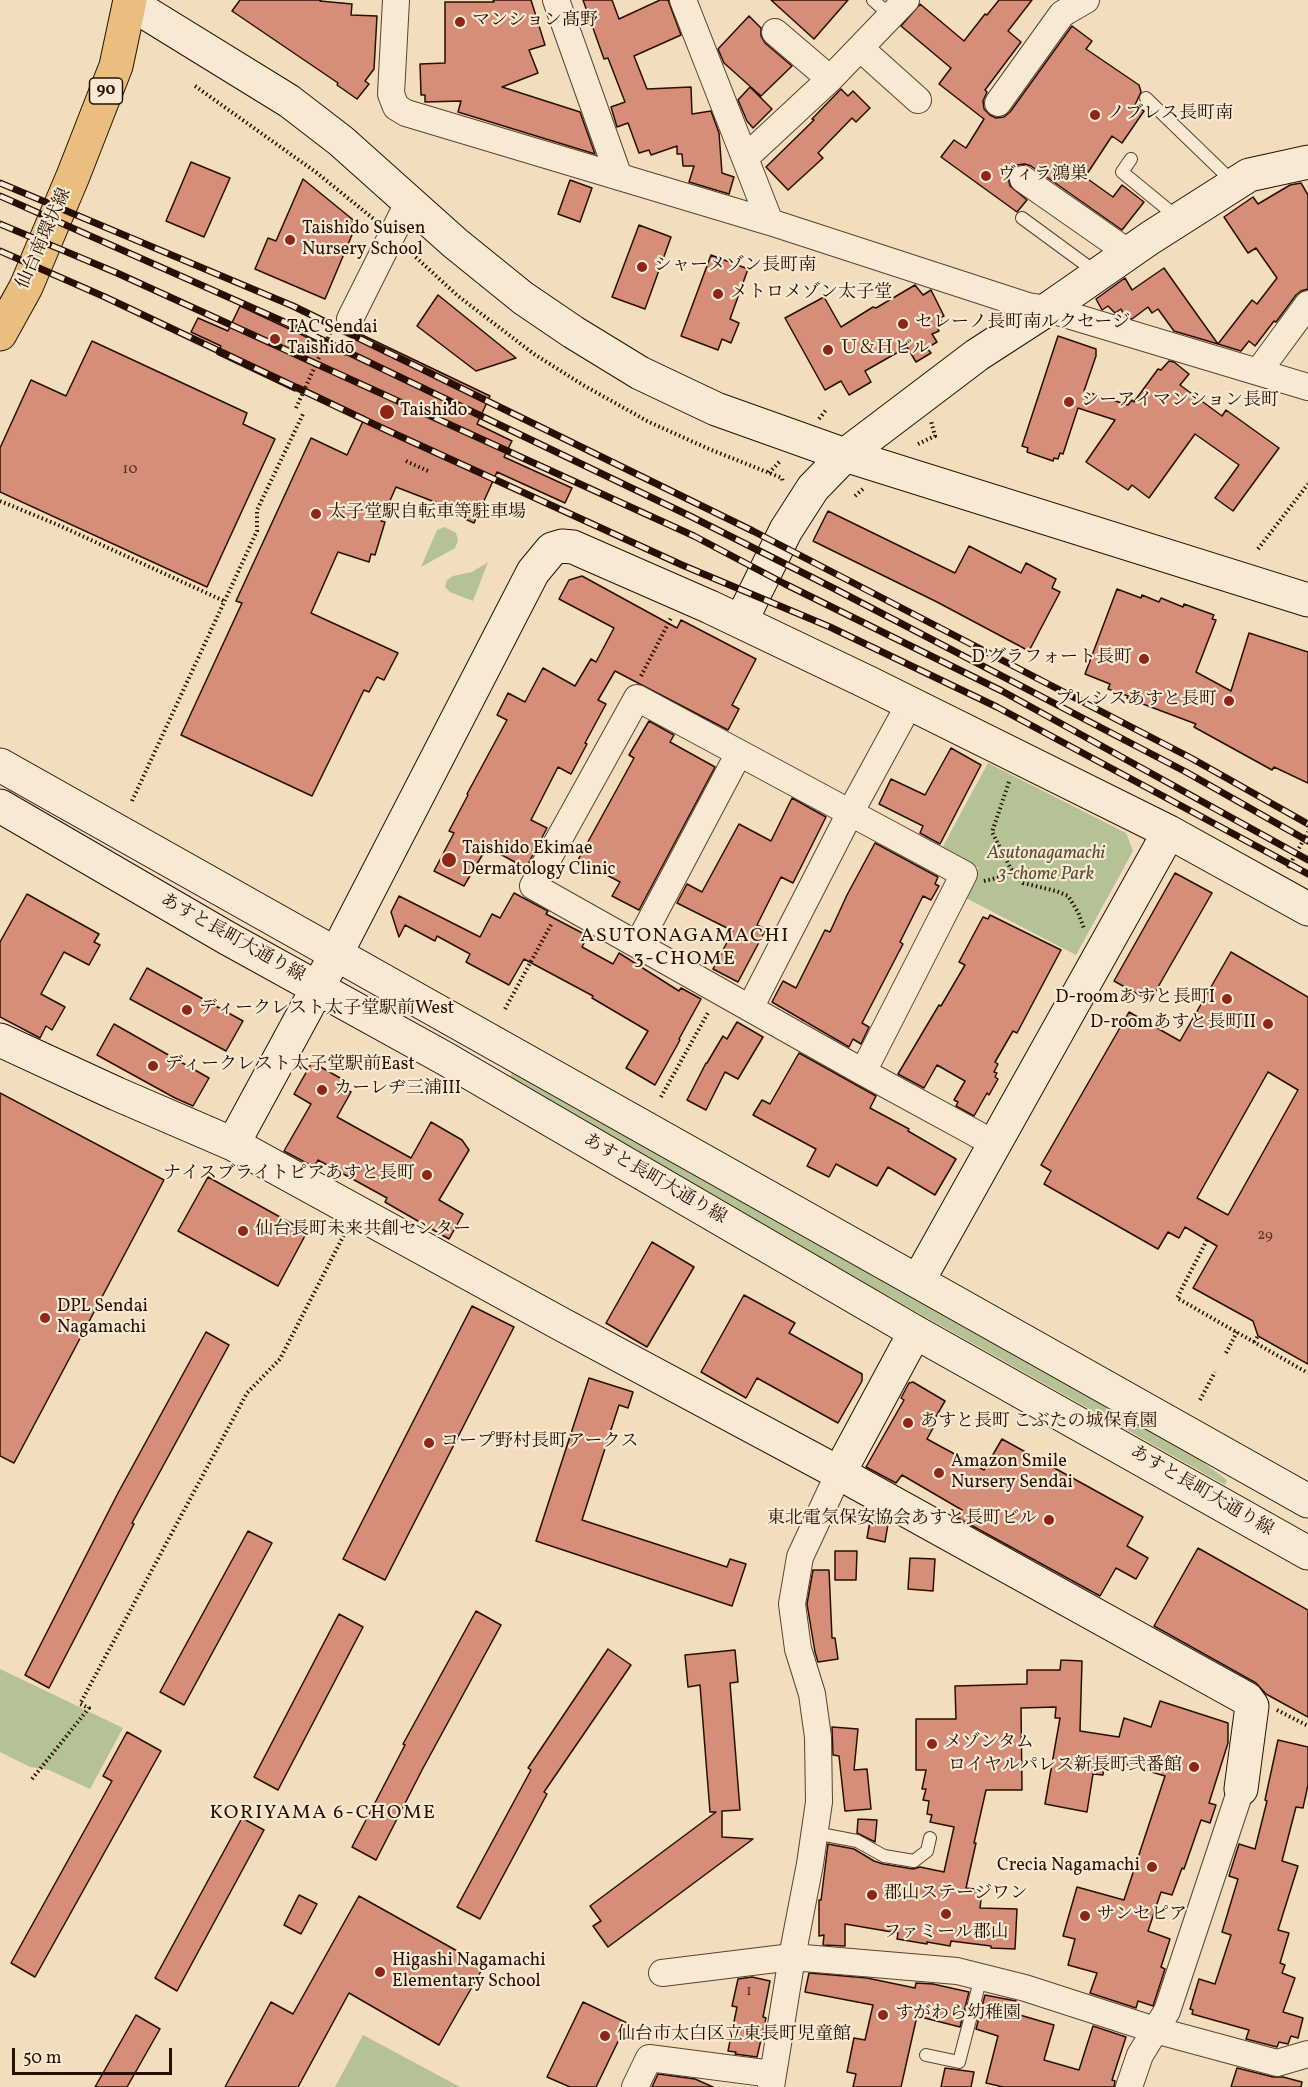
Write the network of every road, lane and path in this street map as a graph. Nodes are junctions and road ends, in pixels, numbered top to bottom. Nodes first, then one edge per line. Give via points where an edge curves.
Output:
1 (396, 0) edge
2 (556, 0) edge
3 (682, 0) edge
4 (1086, 0) edge
5 (128, 1) edge
6 (890, 5) edge
7 (776, 32) dead end
8 (860, 48) junction
9 (830, 79) junction
10 (1146, 98) dead end
11 (918, 100) dead end
12 (998, 103) dead end
13 (745, 158) junction
14 (1131, 159) dead end
15 (1308, 162) edge
16 (73, 176) junction
17 (619, 177) junction
18 (1023, 179) dead end
19 (1235, 183) junction
20 (409, 201) junction
21 (1023, 218) dead end
22 (1180, 219) junction
23 (770, 222) junction
24 (1129, 253) junction
25 (1098, 274) junction
26 (0, 290) edge
27 (1308, 304) edge
28 (1048, 309) junction
29 (350, 319) dead end
30 (0, 334) edge
31 (1258, 372) junction
32 (1308, 387) edge
33 (304, 412) dead end
34 (845, 455) junction
35 (785, 456) dead end
36 (406, 460) dead end
37 (428, 471) dead end
38 (1308, 484) edge
39 (784, 488) dead end
40 (0, 501) edge
41 (1258, 549) dead end
42 (1308, 600) edge
43 (225, 601) junction
44 (675, 610) dead end
45 (741, 621) junction
46 (637, 698) junction
47 (910, 703) junction
48 (739, 753) junction
49 (0, 765) edge
50 (1010, 780) dead end
51 (132, 801) dead end
52 (0, 806) edge
53 (850, 813) junction
54 (1169, 832) junction
55 (1308, 832) edge
56 (1030, 870) dead end
57 (1016, 873) junction
58 (1286, 873) dead end
59 (962, 879) junction
60 (563, 903) junction
61 (1308, 909) edge
62 (1085, 932) dead end
63 (638, 945) junction
64 (336, 954) junction
65 (317, 987) junction
66 (721, 991) junction
67 (750, 1008) junction
68 (505, 1009) dead end
69 (0, 1040) edge
70 (863, 1072) junction
71 (661, 1097) dead end
72 (233, 1144) junction
73 (995, 1144) junction
74 (345, 1232) dead end
75 (1207, 1240) dead end
76 (918, 1281) junction
77 (915, 1332) junction
78 (1237, 1332) junction
79 (1257, 1336) dead end
80 (1254, 1342) junction
81 (1226, 1353) dead end
82 (1215, 1372) dead end
83 (1308, 1373) edge
84 (1200, 1400) dead end
85 (839, 1473) junction
86 (1308, 1501) edge
87 (1308, 1553) edge
88 (1273, 1708) dead end
89 (1308, 1726) edge
90 (32, 1779) dead end
91 (1241, 1789) joint
92 (815, 1833) junction
93 (930, 1838) dead end
94 (792, 1957) junction
95 (662, 1973) dead end
96 (981, 1977) junction
97 (1155, 2030) junction
98 (1308, 2054) edge
99 (926, 2055) dead end
100 (772, 2081) edge
101 (634, 2087) edge
102 (1129, 2087) edge

1 - 17 street via 391,94 396,107 417,117
2 - 17 street
3 - 13 street
4 - 12 street via 1062,14
5 - 16 main road, 仙台南環状線 / 90 via 116,66
5 - 20 street via 289,101
6 - 8 street
7 - 9 street
8 - 9 street
8 - 11 street
9 - 13 street
10 - 19 lane
13 - 23 street
14 - 22 lane via 1122,172
15 - 19 street via 1249,175
16 - 26 main road, 仙台南環状線 / 90
16 - 30 main road, 仙台南環状線 / 90 via 26,287
17 - 23 street
18 - 24 street
19 - 22 street
20 - 29 street
20 - 34 street via 523,298 640,373 716,409
21 - 25 lane
22 - 24 street
23 - 28 street via 1028,306
24 - 25 street
25 - 28 street
27 - 31 street
28 - 31 street
28 - 34 street via 977,355
31 - 32 street
33 - 43 path via 256,510 257,531
34 - 42 street
34 - 45 street via 813,488 786,530
35 - 39 path via 770,473 782,478
36 - 37 path
38 - 41 path
40 - 43 path
43 - 51 path
44 - 46 path via 636,684
45 - 47 street
45 - 64 street via 573,547 552,549 533,572
46 - 48 street
46 - 60 street via 533,886
47 - 53 street
47 - 54 street
48 - 53 street
48 - 63 street
49 - 64 street, あすと長町大通り線
50 - 57 path via 992,832
52 - 65 street, あすと長町大通り線
53 - 59 street via 964,874
53 - 67 street
54 - 61 street
54 - 73 street
55 - 58 path
56 - 57 path
57 - 59 path via 972,884
57 - 62 path via 1023,883 1068,896
59 - 70 street
60 - 63 street
60 - 68 path
63 - 66 street
64 - 65 street
64 - 76 street, あすと長町大通り線
65 - 72 street
65 - 77 street, あすと長町大通り線
66 - 67 street
66 - 71 path
67 - 70 street
69 - 72 street
70 - 73 street
72 - 85 street
73 - 76 street
74 - 90 path via 280,1359 247,1393 80,1704 88,1708
75 - 78 path via 1177,1298
76 - 86 street, あすと長町大通り線
77 - 85 street
77 - 87 street, あすと長町大通り線
78 - 80 path
78 - 81 path
79 - 80 path
80 - 83 path
82 - 84 path
85 - 91 street via 1247,1699 1252,1706
85 - 92 street via 800,1557 792,1604 818,1737 819,1802
88 - 89 path
91 - 97 street via 1167,2011
92 - 93 lane via 856,1841 884,1856 914,1861 927,1851
92 - 94 street
94 - 95 street
94 - 96 street via 957,1971
94 - 100 street
96 - 97 street
96 - 99 lane via 959,2062
97 - 98 street via 1277,2063
97 - 102 street via 1140,2055
100 - 101 street via 649,2058

